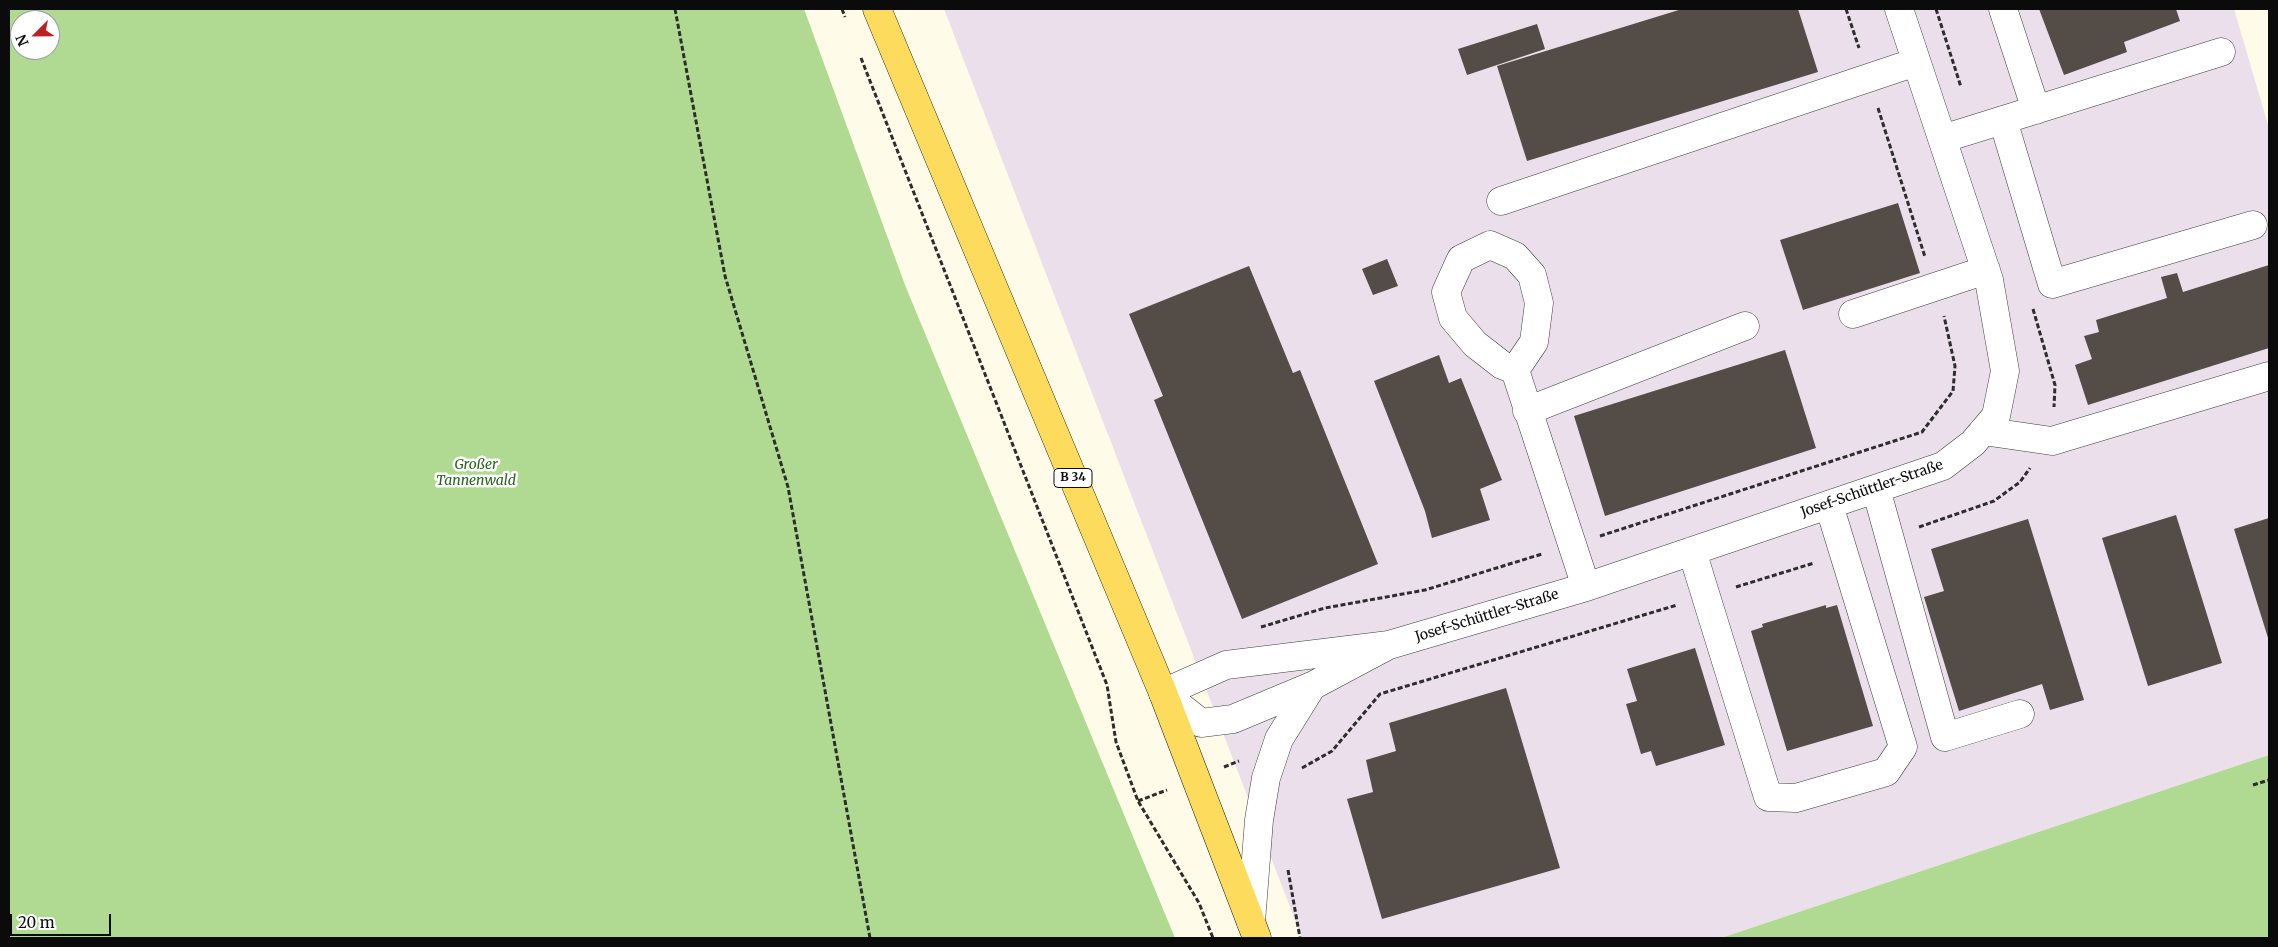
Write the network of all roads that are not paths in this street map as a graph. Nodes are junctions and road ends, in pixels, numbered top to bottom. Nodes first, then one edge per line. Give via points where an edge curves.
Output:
1 (877, 9) edge
2 (1898, 9) edge
3 (2003, 9) edge
4 (2221, 52) dead end
5 (1916, 62) junction
6 (2036, 110) junction
7 (2003, 120) junction
8 (1942, 139) junction
9 (1501, 201) dead end
10 (2254, 224) dead end
11 (1986, 270) junction
12 (1853, 314) dead end
13 (1746, 326) dead end
14 (1514, 370) dead end
15 (2269, 376) edge
16 (1527, 411) junction
17 (1983, 431) junction
18 (1876, 489) junction
19 (1829, 505) junction
20 (1692, 551) junction
21 (1586, 587) junction
22 (1389, 645) junction
23 (1312, 686) junction
24 (1163, 693) junction
25 (2020, 714) dead end
26 (1254, 930) edge

1 - 24 main road, B 34
2 - 5 street, Josef-Schüttler-Straße
3 - 6 street
4 - 6 street
5 - 8 street, Josef-Schüttler-Straße
5 - 9 street
6 - 7 street
7 - 8 street
7 - 10 street via 2052,284
8 - 11 street, Josef-Schüttler-Straße
11 - 12 street
11 - 17 street, Josef-Schüttler-Straße via 2005,371 1996,416
13 - 16 street
14 - 16 street
15 - 17 street via 2052,441
16 - 21 street
17 - 18 street, Josef-Schüttler-Straße via 1943,466
18 - 19 street, Josef-Schüttler-Straße
18 - 25 street via 1945,737
19 - 20 street, Josef-Schüttler-Straße
19 - 20 street via 1903,746 1886,772 1796,798 1768,797
20 - 21 street, Josef-Schüttler-Straße
21 - 22 street, Josef-Schüttler-Straße
22 - 23 street, Josef-Schüttler-Straße
22 - 24 street, Josef-Schüttler-Straße via 1226,665
23 - 24 street, Josef-Schüttler-Straße via 1233,719 1201,723
23 - 26 street via 1279,739 1266,778 1259,820
24 - 26 main road, B 34

